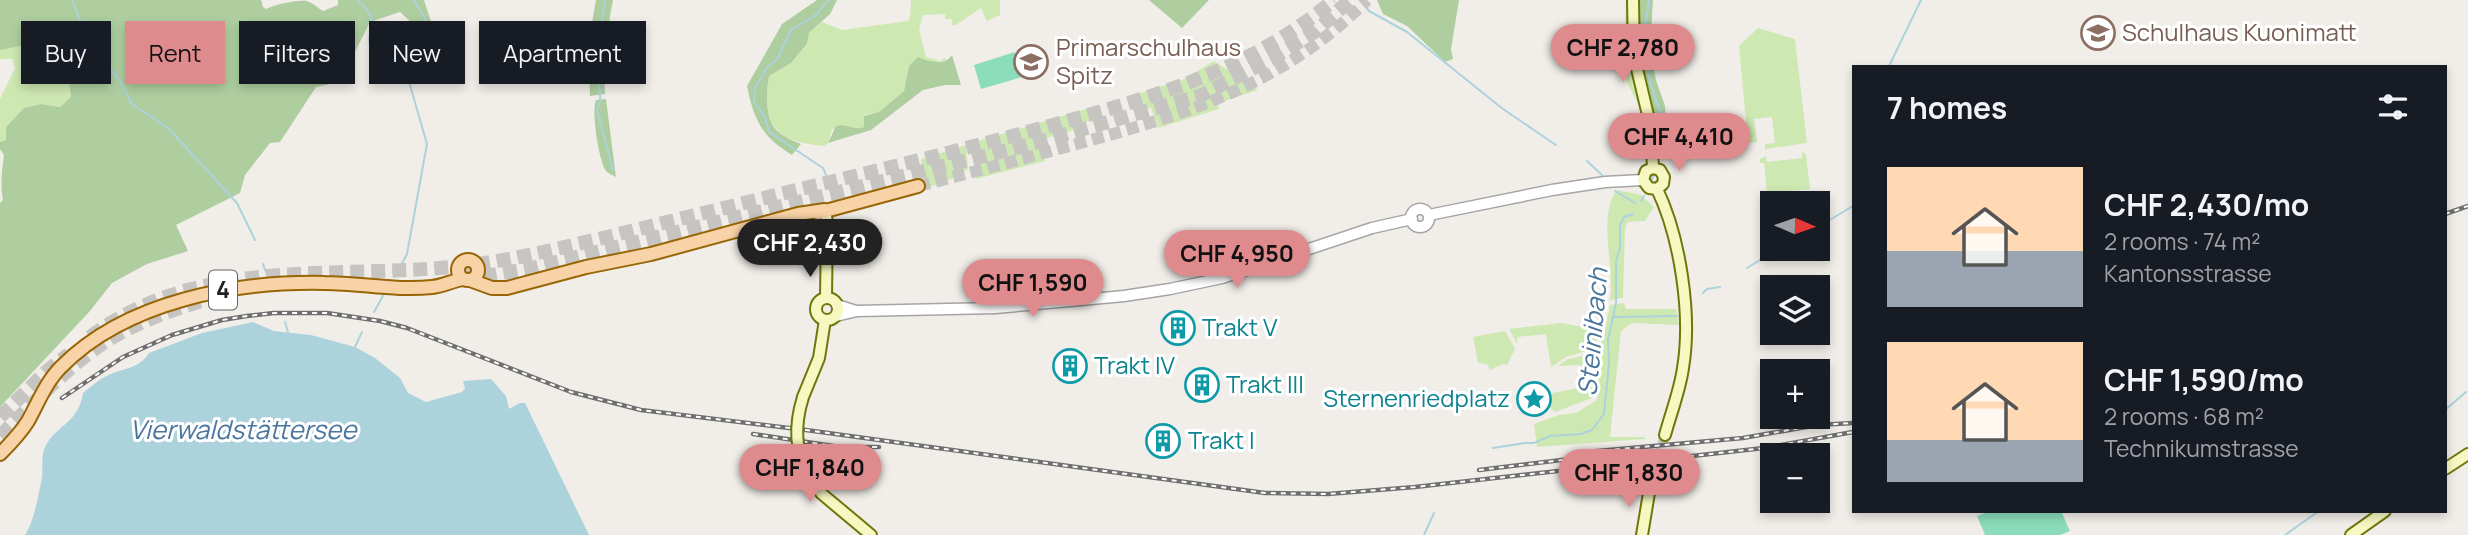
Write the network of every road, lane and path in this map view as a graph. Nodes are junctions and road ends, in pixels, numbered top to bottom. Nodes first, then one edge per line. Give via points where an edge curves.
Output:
1 (1633, 0) edge
2 (1653, 168) junction
3 (1643, 180) junction
4 (919, 186) tunnel mouth
5 (1657, 188) junction
6 (825, 210) junction
7 (826, 298) junction
8 (833, 314) junction
9 (1665, 435) tunnel mouth
10 (0, 454) edge
11 (2468, 454) edge
12 (2447, 468) edge
13 (1650, 487) tunnel mouth
14 (2382, 513) edge
15 (871, 535) edge
16 (1642, 535) edge
17 (2351, 535) edge

1 - 2 main road via 1634,56 1651,128
2 - 3 main road
2 - 5 main road via 1664,177
3 - 5 main road via 1647,187
3 - 8 street via 1564,188 1429,215 1419,209 1412,219 1222,278 1170,289 995,308
4 - 6 main road, 4
5 - 9 main road via 1672,232 1687,333 1683,370
6 - 7 main road
6 - 10 main road, 4 via 494,288 467,275 434,287 325,283 224,290 150,312 93,339 51,379 27,423
7 - 8 main road via 833,300
7 - 8 main road via 817,303 818,317
8 - 15 main road, bridge via 803,397 796,439 809,478
11 - 12 main road
13 - 16 main road
14 - 17 main road

